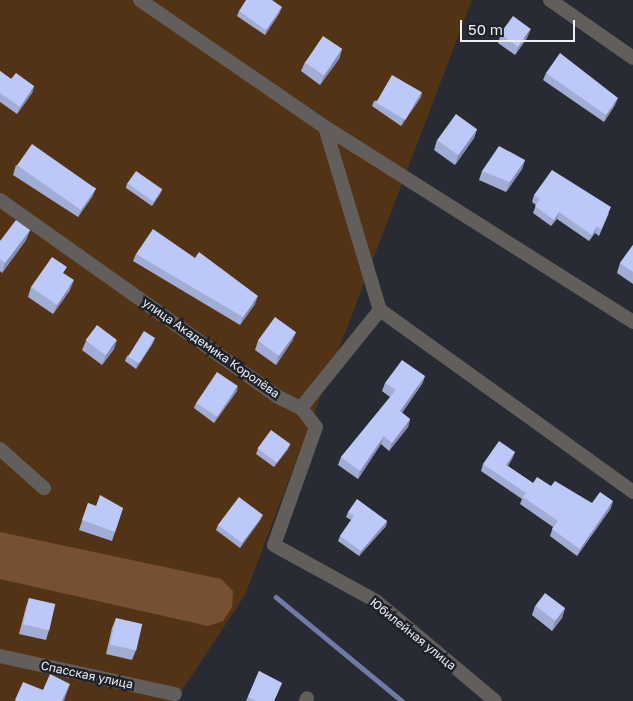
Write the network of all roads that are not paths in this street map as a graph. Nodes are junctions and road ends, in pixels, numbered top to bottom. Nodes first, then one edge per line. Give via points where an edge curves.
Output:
1 (140, 0) edge
2 (550, 0) edge
3 (633, 58) edge
4 (324, 127) junction
5 (0, 200) edge
6 (380, 310) junction
7 (633, 322) edge
8 (301, 408) junction
9 (0, 449) edge
10 (44, 488) dead end
11 (633, 492) edge
12 (274, 545) joint
13 (0, 656) edge
14 (175, 694) dead end
15 (495, 701) edge

1 - 4 street
2 - 3 street
4 - 6 street
4 - 7 street
5 - 8 street, улица Академика Королёва via 278,397
6 - 8 street
6 - 11 street
8 - 12 street, улица Академика Королёва via 316,427
9 - 10 street
12 - 15 street, Юбилейная улица via 376,601
13 - 14 street, Спасская улица

